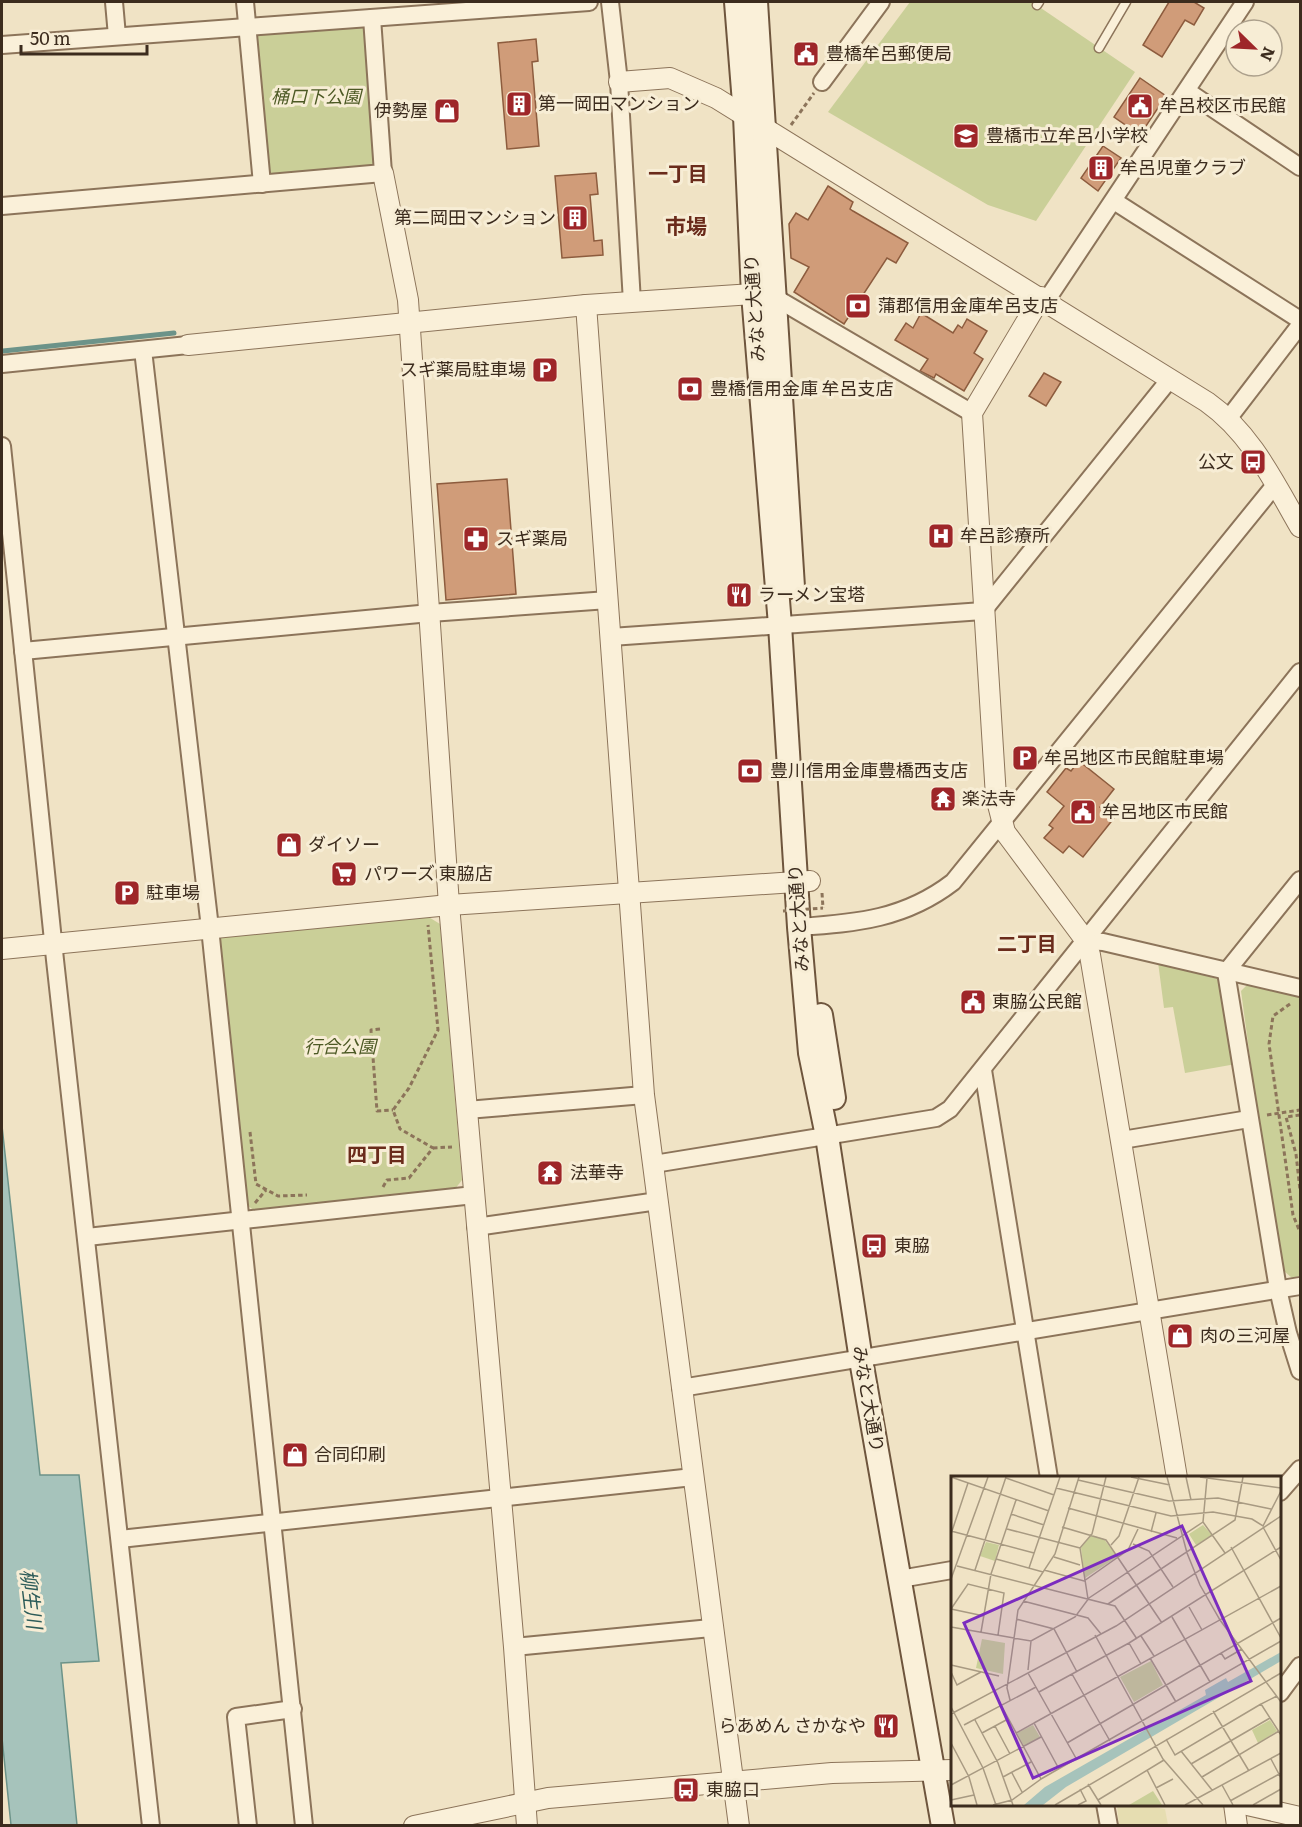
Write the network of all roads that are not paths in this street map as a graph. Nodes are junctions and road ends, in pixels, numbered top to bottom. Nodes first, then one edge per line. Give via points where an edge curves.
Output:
1 (114, 2) edge
2 (245, 2) edge
3 (589, 2) edge
4 (610, 2) edge
5 (736, 2) edge
6 (756, 2) edge
7 (881, 2) edge
8 (1126, 2) edge
9 (1245, 2) edge
10 (494, 5) edge
11 (372, 18) junction
12 (247, 27) junction
13 (117, 36) junction
14 (2, 45) edge
15 (1099, 48) dead end
16 (619, 82) junction
17 (822, 82) road end
18 (1187, 91) junction
19 (745, 116) junction
20 (764, 128) junction
21 (1298, 159) edge
22 (383, 173) junction
23 (262, 184) junction
24 (1114, 201) junction
25 (2, 206) edge
26 (764, 295) junction
27 (1044, 299) junction
28 (632, 302) junction
29 (586, 306) junction
30 (1300, 322) edge
31 (410, 324) junction
32 (188, 345) joint
33 (143, 350) junction
34 (2, 364) edge
35 (1170, 379) junction
36 (972, 413) junction
37 (1228, 419) junction
38 (2, 446) edge
39 (1275, 485) junction
40 (1300, 527) edge
41 (608, 600) junction
42 (983, 611) junction
43 (430, 613) junction
44 (788, 625) junction
45 (177, 636) junction
46 (611, 637) junction
47 (23, 651) junction
48 (1300, 672) edge
49 (1002, 820) junction
50 (1300, 880) edge
51 (803, 882) junction
52 (627, 892) junction
53 (450, 905) junction
54 (812, 920) junction
55 (210, 928) junction
56 (1086, 941) junction
57 (53, 943) junction
58 (4, 948) edge
59 (1226, 972) junction
60 (1300, 988) edge
61 (984, 1070) junction
62 (644, 1095) junction
63 (467, 1110) junction
64 (1249, 1119) junction
65 (834, 1135) junction
66 (1122, 1140) junction
67 (654, 1164) junction
68 (474, 1195) junction
69 (658, 1201) junction
70 (240, 1221) junction
71 (476, 1227) junction
72 (87, 1237) junction
73 (1300, 1286) edge
74 (1278, 1289) junction
75 (1149, 1310) junction
76 (1025, 1331) junction
77 (868, 1359) junction
78 (1300, 1371) edge
79 (681, 1388) junction
80 (1300, 1469) edge
81 (1049, 1476) edge
82 (1177, 1476) edge
83 (693, 1477) junction
84 (1281, 1491) edge
85 (501, 1497) junction
86 (272, 1522) junction
87 (120, 1539) junction
88 (951, 1570) edge
89 (906, 1578) junction
90 (711, 1628) junction
91 (514, 1647) junction
92 (1300, 1666) edge
93 (1281, 1692) edge
94 (293, 1709) junction
95 (947, 1775) edge
96 (731, 1780) junction
97 (525, 1800) junction
98 (955, 1806) edge
99 (1105, 1806) edge
100 (1234, 1806) edge
101 (1252, 1806) edge
102 (1300, 1817) edge
103 (151, 1826) edge
104 (248, 1826) edge
105 (304, 1826) edge
106 (414, 1826) edge
107 (527, 1826) edge
108 (739, 1826) edge
109 (943, 1826) edge
110 (958, 1826) edge
111 (1109, 1826) edge
112 (1238, 1826) edge

1 - 13 street
2 - 12 street
3 - 10 street
4 - 16 street
5 - 19 main road, みなと大通り
6 - 20 main road, みなと大通り
7 - 17 street
8 - 15 lane
9 - 18 street
10 - 11 street
11 - 12 street
11 - 22 street
12 - 13 street
12 - 23 street
13 - 14 street
16 - 19 street via 670,78 695,87
16 - 28 street
18 - 21 street
18 - 24 street
19 - 20 street
19 - 26 main road, みなと大通り
20 - 26 main road, みなと大通り
20 - 27 street
22 - 23 street
22 - 31 street
23 - 25 street
24 - 27 street
24 - 30 street
26 - 28 street
26 - 36 street
26 - 44 main road, みなと大通り
27 - 35 street
27 - 36 street
28 - 29 street
29 - 31 street
29 - 41 street
30 - 37 street
31 - 32 street
31 - 43 street
32 - 33 street
33 - 34 street
33 - 45 street
35 - 37 street
35 - 42 street
36 - 42 street
37 - 39 street via 1250,443
38 - 47 street
39 - 40 street
39 - 49 street
41 - 43 street
41 - 46 street
42 - 44 street
42 - 49 street via 996,797
43 - 45 street
43 - 53 street
44 - 46 street
44 - 51 main road, みなと大通り
45 - 47 street
45 - 55 street
46 - 52 street
47 - 57 street
48 - 56 street
49 - 54 street via 953,882 932,898 890,916
49 - 56 street via 1005,832
50 - 59 street
51 - 52 street
51 - 54 main road, みなと大通り
52 - 53 street
52 - 62 street
53 - 55 street
53 - 63 street
54 - 65 main road, みなと大通り
55 - 57 street
55 - 70 street
56 - 59 street
56 - 61 street
56 - 66 street
57 - 58 street
57 - 72 street
59 - 60 street
59 - 64 street
61 - 65 street via 950,1109 936,1118
61 - 76 street
62 - 63 street
62 - 67 street
63 - 68 street
64 - 66 street
64 - 74 street
65 - 67 street
65 - 77 main road, みなと大通り
66 - 75 street
67 - 69 street
68 - 70 street
68 - 71 street
69 - 71 street
69 - 79 street
70 - 72 street
70 - 86 street
71 - 85 street
72 - 87 street
73 - 74 street
74 - 75 street
74 - 78 street
75 - 76 street
75 - 82 street
76 - 77 street
76 - 81 street
77 - 79 street
77 - 89 main road, みなと大通り
79 - 83 street
80 - 84 street
83 - 85 street
83 - 90 street
85 - 86 street
85 - 91 street
86 - 87 street
86 - 94 street
87 - 103 street
88 - 89 street
89 - 95 main road, みなと大通り
90 - 91 street
90 - 96 street
91 - 97 street
92 - 93 street
94 - 104 street via 236,1717
94 - 105 street
95 - 96 street
95 - 109 main road, みなと大通り
96 - 97 street
96 - 108 street
97 - 106 street
97 - 107 street
98 - 110 main road
99 - 111 street
100 - 112 street
101 - 102 street

